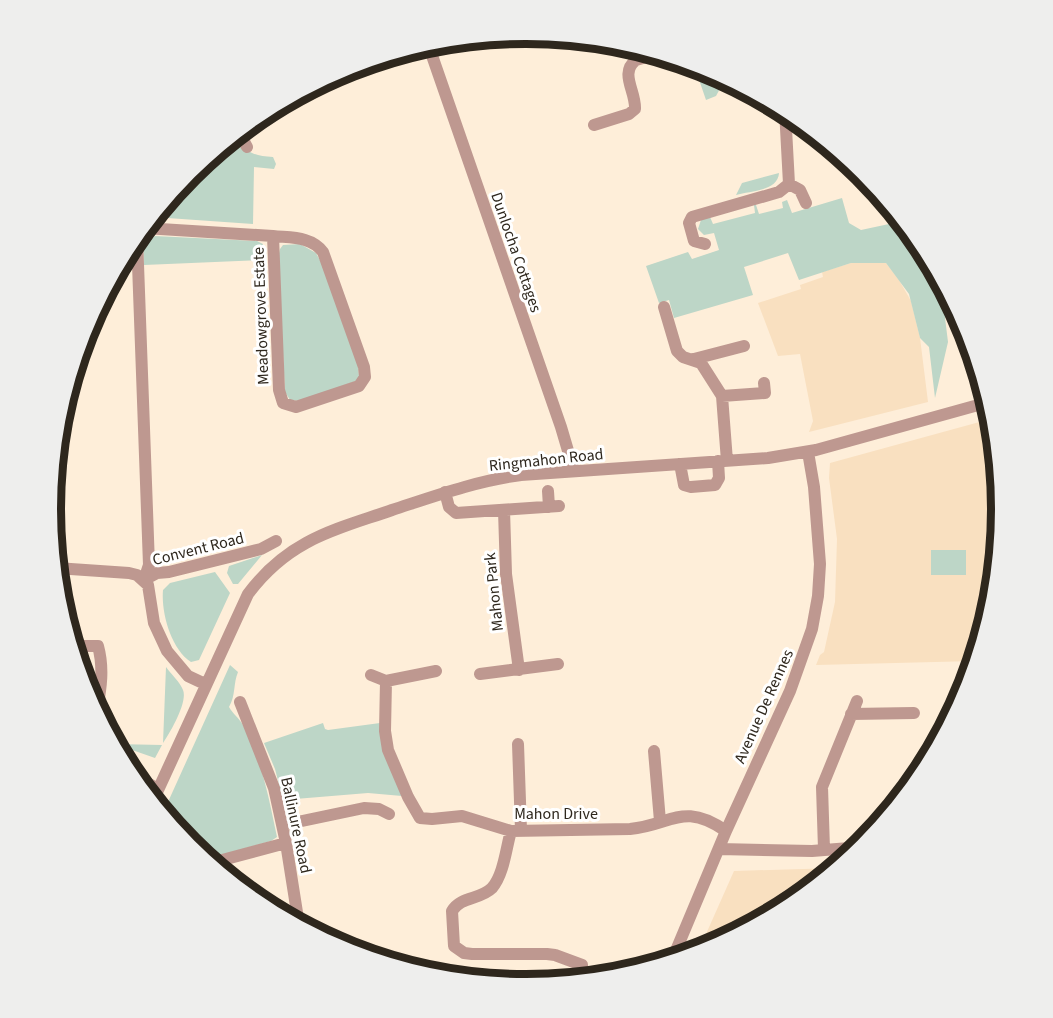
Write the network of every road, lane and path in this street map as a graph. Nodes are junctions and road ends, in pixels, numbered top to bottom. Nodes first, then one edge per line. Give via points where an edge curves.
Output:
1 (431, 53) edge
2 (635, 56) edge
3 (643, 58) edge
4 (636, 60) junction
5 (786, 122) edge
6 (594, 125) dead end
7 (243, 140) edge
8 (247, 147) dead end
9 (789, 184) junction
10 (806, 203) dead end
11 (155, 229) edge
12 (273, 236) junction
13 (699, 242) dead end
14 (138, 252) edge
15 (664, 307) dead end
16 (744, 346) dead end
17 (694, 359) junction
18 (765, 388) dead end
19 (722, 396) junction
20 (980, 405) edge
21 (808, 452) junction
22 (722, 461) junction
23 (680, 464) junction
24 (574, 471) junction
25 (548, 491) dead end
26 (445, 492) junction
27 (504, 510) junction
28 (276, 541) dead end
29 (65, 569) edge
30 (144, 580) junction
31 (82, 646) edge
32 (558, 664) dead end
33 (519, 670) junction
34 (480, 674) dead end
35 (372, 675) dead end
36 (431, 677) dead end
37 (386, 681) junction
38 (206, 684) junction
39 (99, 694) edge
40 (857, 701) dead end
41 (240, 702) dead end
42 (914, 713) dead end
43 (851, 714) junction
44 (518, 744) dead end
45 (654, 751) dead end
46 (157, 791) edge
47 (389, 814) dead end
48 (660, 821) junction
49 (283, 825) junction
50 (516, 830) junction
51 (726, 831) junction
52 (286, 843) junction
53 (845, 848) edge
54 (719, 849) junction
55 (824, 849) junction
56 (221, 860) edge
57 (297, 914) edge
58 (676, 950) edge
59 (583, 971) edge

1 - 24 street, Dunlocha Cottages
2 - 4 street
3 - 4 street
4 - 6 street via 627,73 635,109
5 - 9 street
7 - 8 street
9 - 10 street via 800,190
9 - 13 street via 779,192 692,217 689,224
11 - 12 street, Meadowgrove Estate
12 - 12 street, Meadowgrove Estate via 304,239 323,252 364,367 365,377 360,386 296,407 283,403 279,390
14 - 30 street via 149,562
15 - 17 street via 677,351
16 - 17 street
17 - 19 street via 705,367
18 - 19 street
19 - 22 street
20 - 21 street, Ringmahon Road
21 - 22 street, Ringmahon Road
21 - 51 street, Avenue De Rennes via 820,564 812,629 790,691
22 - 23 street, Ringmahon Road
22 - 23 street via 715,485 684,485
23 - 24 street, Ringmahon Road
24 - 26 street, Ringmahon Road via 502,478
25 - 27 street via 554,506
26 - 27 street via 449,507 456,513
26 - 38 street, Ringmahon Road via 317,537 282,560 248,594
27 - 33 street, Mahon Park via 506,574
28 - 30 street, Convent Road via 261,549 157,573
29 - 30 street, Convent Road via 129,573
30 - 38 street via 150,591 154,623 167,651 188,676
31 - 39 street via 98,646
32 - 33 street
33 - 34 street
35 - 37 street
36 - 37 street
37 - 50 street, Mahon Drive via 388,750 417,814 425,819 462,816
38 - 46 street, Ringmahon Road
40 - 43 street
41 - 49 street, Ballinure Road via 270,775
42 - 43 street
43 - 55 street via 822,787
44 - 50 street
45 - 48 street
47 - 49 street via 364,808
48 - 50 street, Mahon Drive via 630,829
48 - 51 street, Mahon Drive via 693,816 705,818
49 - 52 street, Ballinure Road
50 - 59 street via 491,889 461,901 452,911 454,946 472,954 555,955 582,965
51 - 54 street, Avenue De Rennes
52 - 56 street
52 - 57 street, Ballinure Road
53 - 55 street
54 - 55 street
54 - 58 street, Avenue De Rennes

